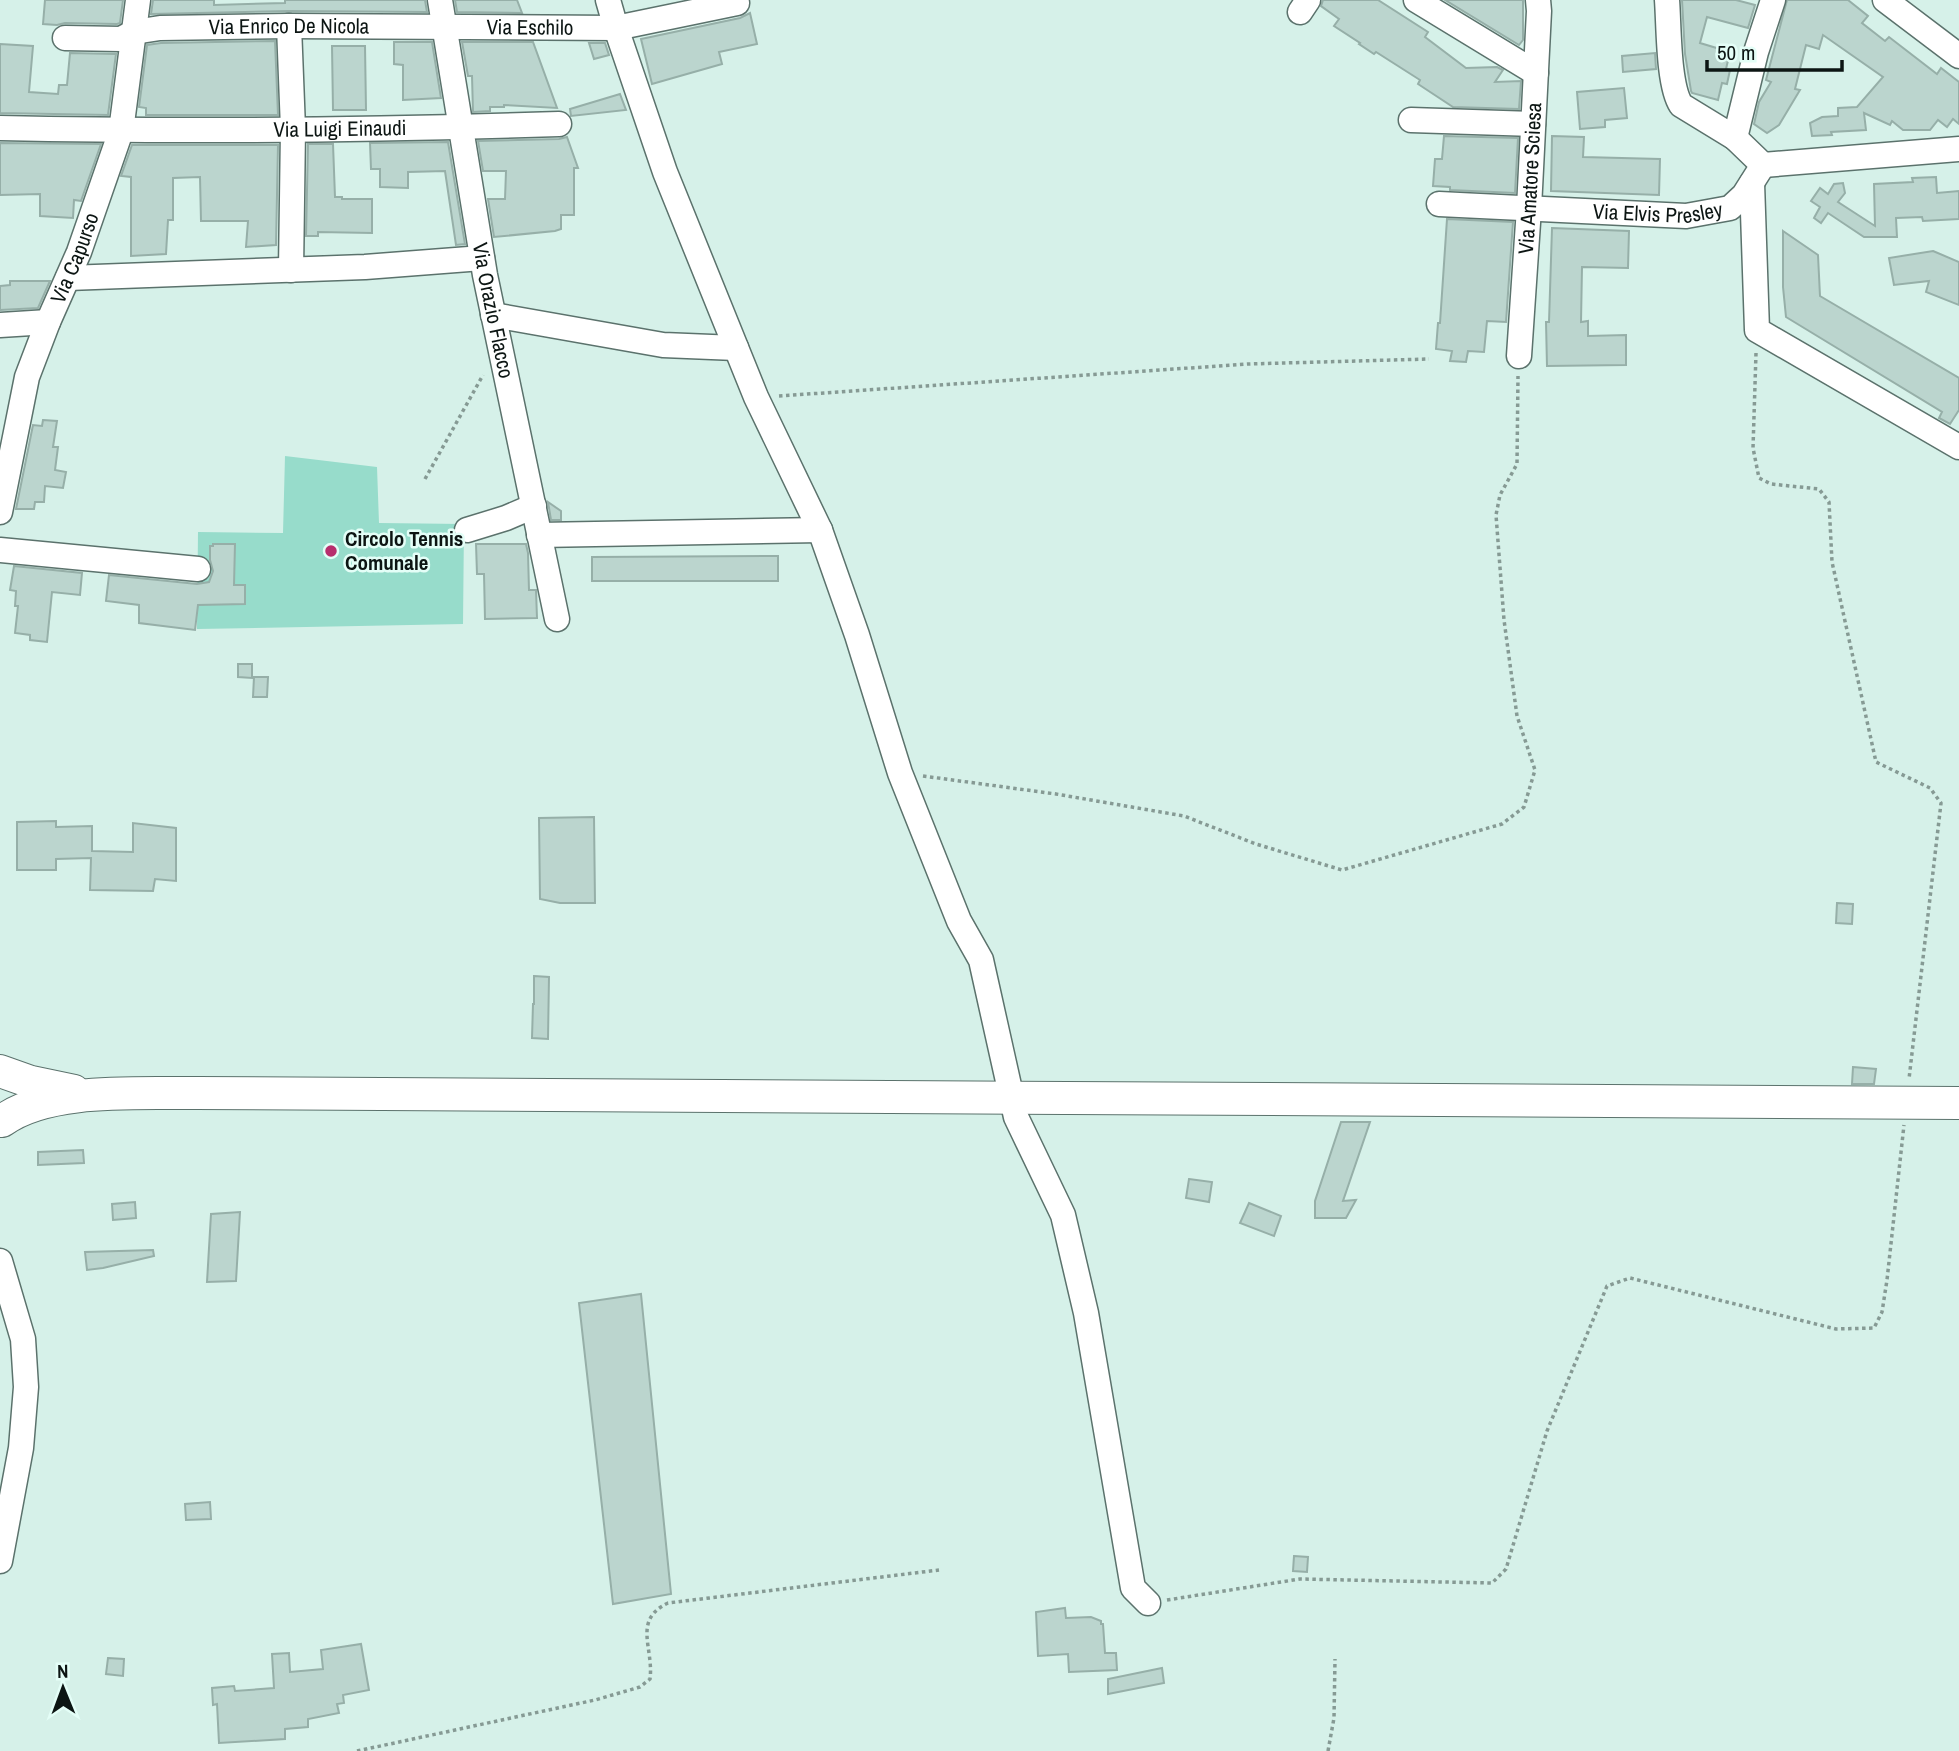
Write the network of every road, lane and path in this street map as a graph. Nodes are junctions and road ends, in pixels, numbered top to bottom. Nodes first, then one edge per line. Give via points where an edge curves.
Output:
1 (138, 0) edge
2 (440, 0) edge
3 (608, 0) edge
4 (1416, 0) edge
5 (1538, 0) edge
6 (1667, 0) edge
7 (1773, 0) edge
8 (1885, 0) edge
9 (737, 2) dead end
10 (289, 26) junction
11 (444, 28) junction
12 (615, 28) junction
13 (134, 32) junction
14 (65, 38) dead end
15 (1959, 57) edge
16 (1536, 73) junction
17 (1411, 120) dead end
18 (559, 124) dead end
19 (1533, 124) junction
20 (461, 127) junction
21 (0, 128) edge
22 (293, 129) junction
23 (121, 131) junction
24 (1735, 138) junction
25 (1959, 149) edge
26 (1758, 174) junction
27 (1439, 204) dead end
28 (1529, 208) junction
29 (482, 258) junction
30 (291, 270) junction
31 (68, 278) junction
32 (494, 315) junction
33 (48, 323) junction
34 (0, 325) edge
35 (500, 346) junction
36 (736, 348) junction
37 (1519, 356) joint
38 (1429, 359) dead end
39 (756, 397) junction
40 (8, 424) edge
41 (1959, 447) edge
42 (425, 479) dead end
43 (534, 506) junction
44 (0, 512) edge
45 (467, 530) dead end
46 (820, 530) junction
47 (540, 536) junction
48 (0, 550) edge
49 (198, 569) dead end
50 (557, 619) dead end
51 (900, 773) junction
52 (0, 1071) edge
53 (96, 1094) junction
54 (1012, 1098) junction
55 (1959, 1103) edge
56 (1, 1122) edge
57 (0, 1261) edge
58 (0, 1561) edge
59 (939, 1570) dead end
60 (1148, 1602) dead end
61 (1335, 1658) dead end
62 (357, 1751) edge
63 (1328, 1751) edge

1 - 13 street, Via Capurso
2 - 11 street, Via Orazio Flacco
3 - 12 street
4 - 16 street
5 - 16 street, Via Amatore Sciesa
6 - 24 street via 1677,99
7 - 24 street
8 - 15 street
9 - 12 street, Via Eschilo
10 - 11 street, Via Enrico De Nicola
10 - 13 street, Via Enrico De Nicola
10 - 22 street
11 - 12 street, Via Eschilo
11 - 20 street, Via Orazio Flacco
12 - 36 street via 664,172
13 - 14 street, Via Enrico De Nicola via 121,38
13 - 23 street, Via Capurso
16 - 19 street, Via Amatore Sciesa
17 - 19 street
18 - 20 street, Via Luigi Einaudi
19 - 28 street, Via Amatore Sciesa
20 - 22 street, Via Luigi Einaudi
20 - 29 street, Via Orazio Flacco
21 - 23 street, Via Luigi Einaudi
22 - 23 street, Via Luigi Einaudi
22 - 30 street
23 - 31 street, Via Capurso
24 - 26 street
25 - 26 street
26 - 28 street, Via Elvis Presley via 1730,208 1686,216
26 - 41 street via 1757,330
27 - 28 street, Via Elvis Presley
28 - 37 street, Via Amatore Sciesa
29 - 30 street
29 - 32 street, Via Orazio Flacco
30 - 31 street
31 - 33 street, Via Capurso
32 - 35 street, Via Orazio Flacco
32 - 36 street via 663,345
33 - 34 street
33 - 40 street, Via Capurso
35 - 42 path
35 - 43 street, Via Orazio Flacco
36 - 39 street
37 - 51 path via 1517,464 1500,495 1496,514 1517,716 1535,770 1524,807 1502,824 1342,870 1184,816 1056,793
38 - 39 path via 1248,364
39 - 46 street
40 - 44 street, Via Capurso
43 - 45 street
43 - 47 street, Via Orazio Flacco
46 - 47 street
46 - 51 street
47 - 50 street, Via Orazio Flacco
48 - 49 street
51 - 54 street via 959,921 981,960
52 - 53 main road via 30,1082
52 - 56 main road via 9,1091
53 - 54 main road
53 - 56 main road via 37,1103
54 - 55 main road
54 - 60 street via 1016,1117 1063,1215 1086,1313 1133,1588
57 - 58 street via 23,1339 26,1387 21,1448
59 - 62 path via 668,1603 648,1619 650,1679 640,1687
61 - 63 path via 1334,1718

